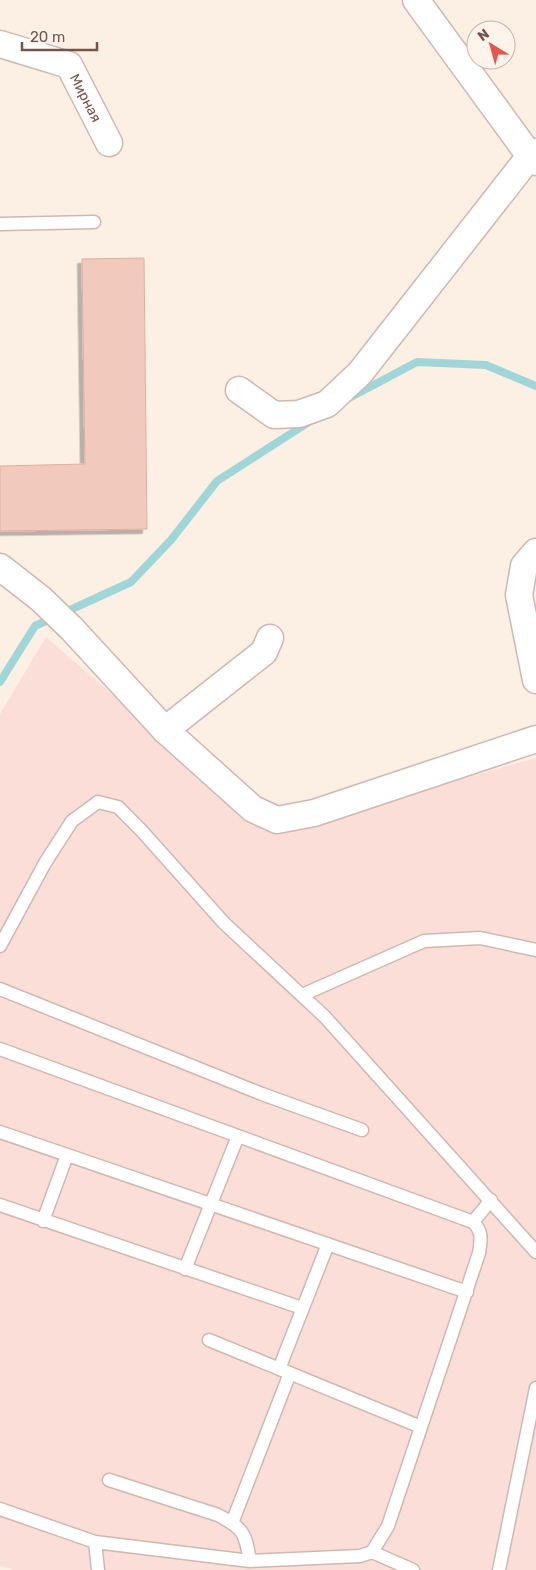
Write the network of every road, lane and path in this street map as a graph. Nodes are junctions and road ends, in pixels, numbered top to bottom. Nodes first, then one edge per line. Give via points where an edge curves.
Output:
1 (416, 0) edge
2 (0, 44) edge
3 (109, 143) dead end
4 (534, 157) edge
5 (94, 222) dead end
6 (0, 224) edge
7 (239, 390) dead end
8 (536, 552) edge
9 (0, 568) edge
10 (270, 638) dead end
11 (536, 680) edge
12 (165, 730) junction
13 (536, 739) edge
14 (0, 946) edge
15 (536, 950) edge
16 (0, 989) edge
17 (302, 995) junction
18 (0, 1049) edge
19 (362, 1130) dead end
20 (0, 1132) edge
21 (238, 1136) junction
22 (67, 1155) junction
23 (491, 1200) junction
24 (0, 1205) edge
25 (211, 1205) junction
26 (43, 1221) junction
27 (473, 1222) junction
28 (328, 1244) junction
29 (536, 1252) edge
30 (186, 1269) junction
31 (467, 1292) junction
32 (302, 1308) junction
33 (209, 1340) dead end
34 (284, 1371) junction
35 (536, 1388) edge
36 (422, 1427) junction
37 (109, 1480) dead end
38 (0, 1509) edge
39 (232, 1523) junction
40 (95, 1542) junction
41 (372, 1552) junction
42 (250, 1561) junction
43 (98, 1570) edge
44 (413, 1570) edge
45 (500, 1570) edge

1 - 4 street
2 - 3 street, Мирная via 69,64
4 - 7 street via 360,372 327,404 299,414 274,415
5 - 6 lane
8 - 11 street via 524,566 519,595
9 - 12 street via 41,599 72,629
10 - 12 street via 264,652
12 - 13 street via 254,809 277,820 314,813
14 - 17 lane via 44,863 72,821 98,802 118,807 224,923
15 - 17 lane via 480,938 424,941
16 - 19 lane via 253,1091
17 - 23 lane
18 - 21 lane
20 - 22 lane
21 - 25 lane
21 - 27 lane
22 - 25 lane
22 - 26 lane
23 - 27 lane
23 - 29 lane
24 - 26 lane
25 - 28 lane
25 - 30 lane
26 - 30 lane
27 - 31 lane via 479,1228 481,1241
28 - 31 lane
28 - 32 lane
30 - 32 lane
31 - 36 lane
32 - 34 lane
33 - 34 lane
34 - 36 lane
34 - 39 lane
35 - 45 lane
36 - 41 lane via 388,1526
37 - 39 lane via 218,1515
38 - 40 lane
39 - 42 lane via 245,1536
40 - 42 lane
40 - 43 lane
41 - 42 lane via 360,1556
41 - 44 lane

